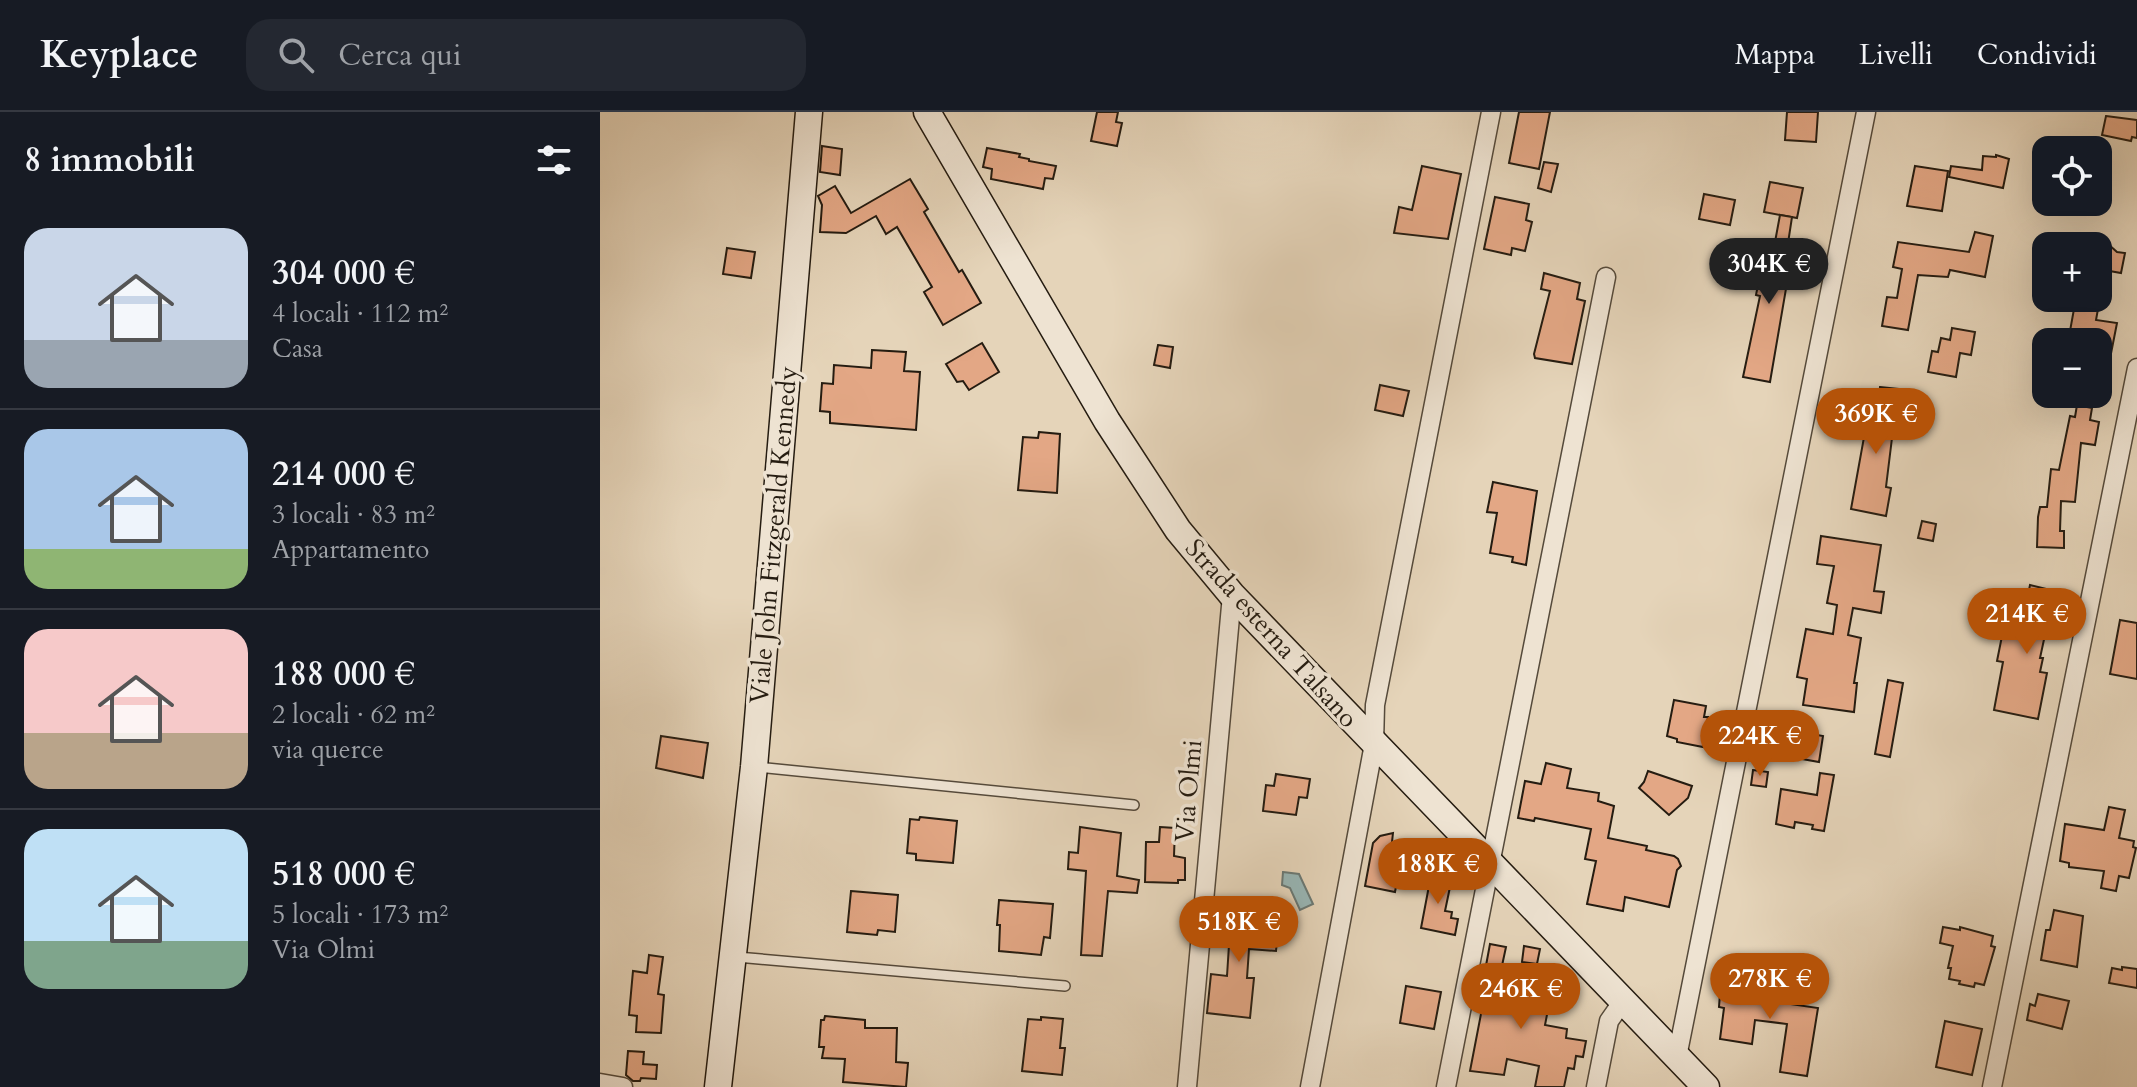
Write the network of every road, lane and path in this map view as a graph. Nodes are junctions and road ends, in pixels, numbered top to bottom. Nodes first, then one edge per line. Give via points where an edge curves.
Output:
1 (809, 112) edge
2 (927, 112) edge
3 (1491, 112) edge
4 (1866, 112) edge
5 (1606, 277) dead end
6 (2137, 368) edge
7 (1232, 595) junction
8 (1374, 744) junction
9 (754, 767) junction
10 (1134, 805) dead end
11 (1490, 864) junction
12 (733, 957) junction
13 (1065, 986) dead end
14 (1623, 1001) junction
15 (1677, 1057) junction
16 (600, 1083) edge
17 (623, 1087) edge
18 (718, 1087) edge
19 (1187, 1087) edge
20 (1310, 1087) edge
21 (1446, 1087) edge
22 (1596, 1087) edge
23 (1706, 1087) edge
24 (1992, 1087) edge

1 - 9 street, Viale John Fitzgerald Kennedy
2 - 7 street, Strada esterna Talsano via 1107,421 1178,530
3 - 8 street via 1375,705
4 - 15 street
5 - 11 street
6 - 24 street
7 - 8 street, Strada esterna Talsano
7 - 19 street, Via Olmi
8 - 11 street, Strada esterna Talsano
8 - 20 street
9 - 10 lane
9 - 12 street, Viale John Fitzgerald Kennedy
11 - 14 street, Strada esterna Talsano
11 - 21 street
12 - 13 lane
12 - 18 street, Viale John Fitzgerald Kennedy
14 - 15 street, Strada esterna Talsano
14 - 22 street via 1609,1021
15 - 23 street, Strada esterna Talsano
16 - 17 street

